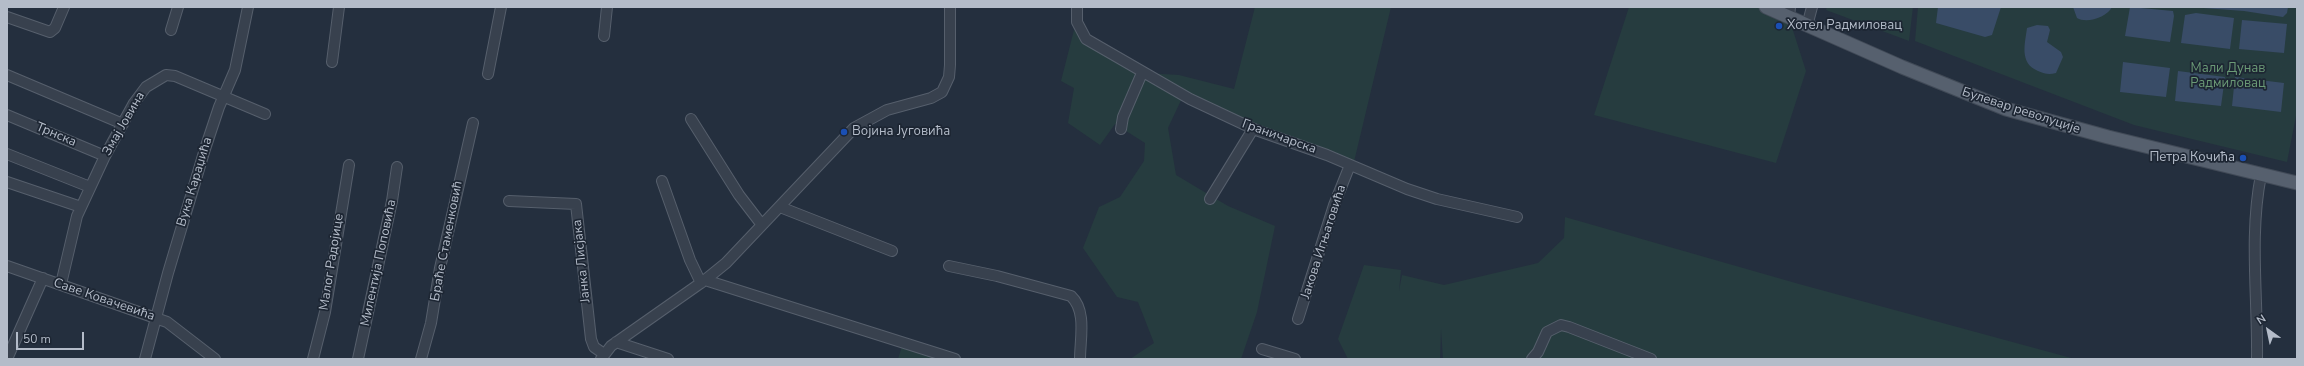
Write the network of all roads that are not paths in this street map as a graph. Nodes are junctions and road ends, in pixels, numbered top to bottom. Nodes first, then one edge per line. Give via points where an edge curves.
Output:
1 (64, 7) edge
2 (178, 7) edge
3 (248, 7) edge
4 (339, 7) edge
5 (501, 7) edge
6 (607, 7) edge
7 (950, 7) edge
8 (1077, 7) edge
9 (1766, 7) edge
10 (1812, 7) edge
11 (1789, 12) edge
12 (7, 17) edge
13 (1807, 26) junction
14 (171, 30) dead end
15 (604, 36) dead end
16 (332, 62) dead end
17 (1142, 73) junction
18 (488, 74) dead end
19 (7, 75) edge
20 (224, 96) junction
21 (7, 114) edge
22 (266, 114) dead end
23 (691, 119) dead end
24 (473, 123) dead end
25 (123, 124) junction
26 (1253, 129) junction
27 (1121, 130) dead end
28 (7, 154) edge
29 (105, 156) junction
30 (349, 165) dead end
31 (1350, 165) junction
32 (397, 167) dead end
33 (2263, 175) junction
34 (7, 182) edge
35 (662, 182) dead end
36 (2297, 183) edge
37 (90, 187) junction
38 (1210, 199) dead end
39 (509, 201) dead end
40 (81, 207) junction
41 (780, 207) junction
42 (1517, 217) dead end
43 (762, 225) junction
44 (892, 251) dead end
45 (7, 266) edge
46 (949, 266) dead end
47 (43, 278) junction
48 (703, 281) junction
49 (61, 284) junction
50 (156, 317) junction
51 (1298, 319) dead end
52 (616, 342) junction
53 (1262, 349) dead end
54 (603, 356) edge
55 (7, 359) edge
56 (145, 359) edge
57 (215, 359) edge
58 (313, 359) edge
59 (358, 359) edge
60 (421, 359) edge
61 (668, 359) edge
62 (955, 359) edge
63 (1080, 359) edge
64 (1295, 359) edge
65 (1532, 359) edge
66 (1651, 359) edge
67 (2257, 359) edge

1 - 12 street via 55,28 50,32
2 - 14 street
3 - 20 street, Вука Караџића via 235,70
4 - 16 street
5 - 18 street
6 - 15 street
7 - 41 street via 949,77 942,92 932,98 887,110 854,128
8 - 17 street, Граничарска via 1077,22 1086,39
9 - 11 main road, Булевар револуције
10 - 13 street
11 - 13 main road, Булевар револуције
13 - 33 main road, Булевар револуције via 2006,109
17 - 26 street, Граничарска
17 - 27 street via 1123,117
19 - 25 street
20 - 22 street, Змај Јовина
20 - 25 street, Змај Јовина via 175,76 166,75 146,87
20 - 50 street, Вука Караџића via 205,149
21 - 29 street, Трнска
23 - 43 street via 739,195
24 - 60 street, Браће Стаменковић via 440,268 431,323
25 - 29 street, Змај Јовина
26 - 31 street, Граничарска
26 - 38 street
28 - 37 street
29 - 37 street, Змај Јовина
30 - 58 street, Малог Радојице via 325,312
31 - 42 street, Граничарска via 1436,199
31 - 51 street, Јакова Игњатовића via 1334,205
32 - 59 street, Милентија Поповића
33 - 36 main road, Булевар револуције
33 - 67 street via 2256,203
34 - 40 street
35 - 48 street via 690,260
37 - 40 street, Змај Јовина
39 - 54 street, Јанка Лисјака via 576,204 591,339 594,347
40 - 49 street, Змај Јовина
41 - 43 street
41 - 44 street
43 - 48 street via 726,263
45 - 47 street, Саве Ковачевића
46 - 63 street via 1071,296 1077,303 1081,317
47 - 49 street, Саве Ковачевића
47 - 55 street
48 - 52 street
48 - 62 street
49 - 50 street, Саве Ковачевића
50 - 56 street, Вука Караџића
50 - 57 street, Саве Ковачевића via 167,322
52 - 54 street
52 - 61 street
53 - 64 street
65 - 66 street via 1547,332 1561,325

